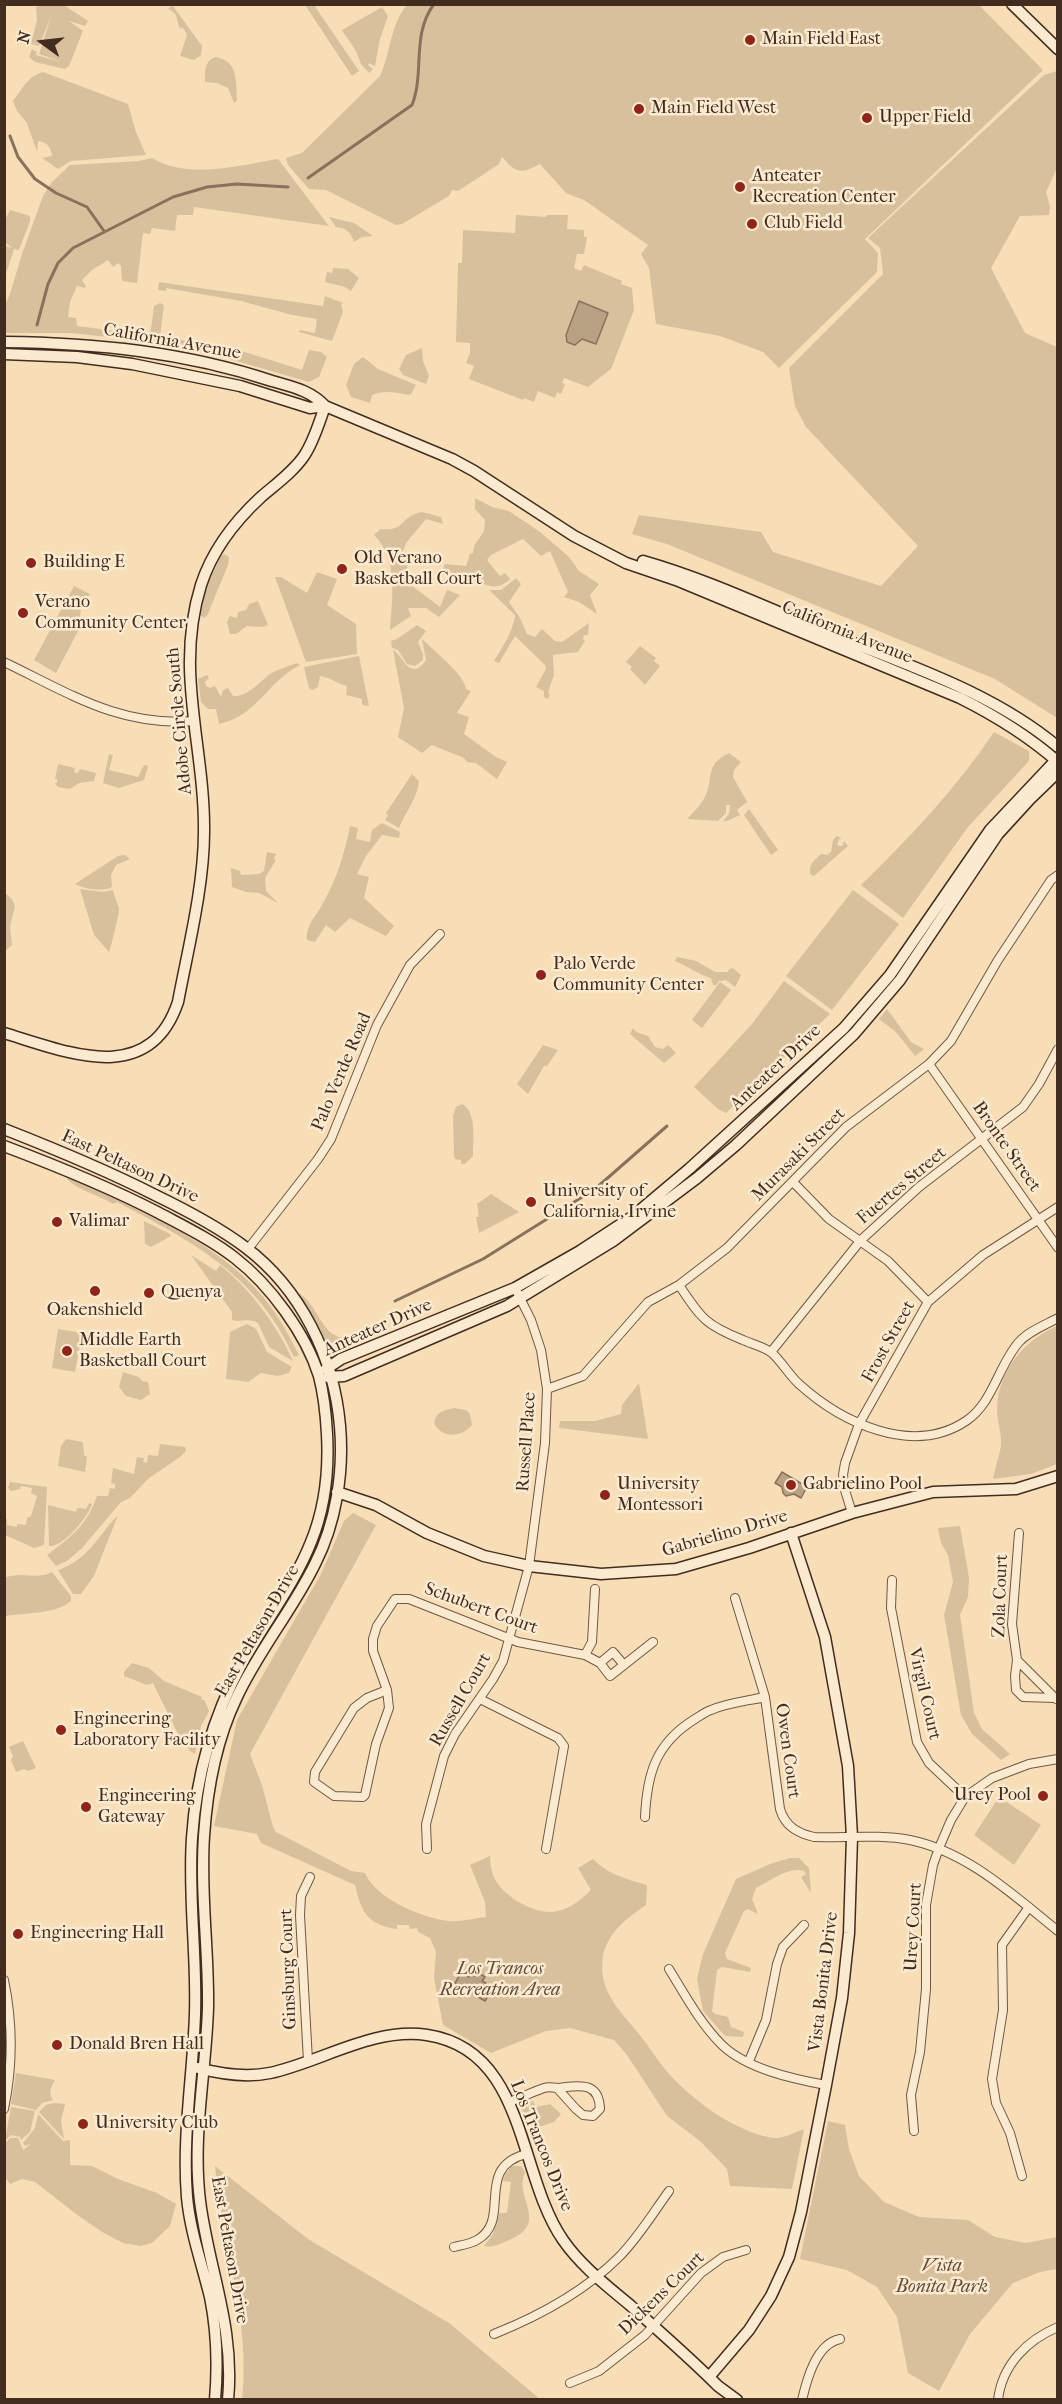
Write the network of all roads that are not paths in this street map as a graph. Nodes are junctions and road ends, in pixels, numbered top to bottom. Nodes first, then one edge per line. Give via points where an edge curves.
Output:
1 (1012, 4) edge
2 (1058, 49) edge
3 (4, 342) edge
4 (4, 354) edge
5 (325, 406) junction
6 (613, 555) junction
7 (4, 662) edge
8 (194, 721) junction
9 (1058, 747) edge
10 (1057, 760) edge
11 (1058, 772) edge
12 (1058, 875) edge
13 (440, 934) dead end
14 (4, 1033) edge
15 (1058, 1049) edge
16 (929, 1064) junction
17 (4, 1129) edge
18 (730, 1133) junction
19 (982, 1139) junction
20 (4, 1146) edge
21 (793, 1182) junction
22 (1058, 1207) edge
23 (651, 1214) junction
24 (1037, 1218) junction
25 (861, 1240) junction
26 (1058, 1248) edge
27 (248, 1249) junction
28 (679, 1285) junction
29 (517, 1292) junction
30 (928, 1302) junction
31 (1058, 1318) edge
32 (771, 1352) junction
33 (329, 1366) junction
34 (319, 1375) junction
35 (332, 1378) junction
36 (547, 1389) junction
37 (860, 1424) junction
38 (1058, 1476) edge
39 (337, 1492) junction
40 (852, 1513) junction
41 (791, 1533) junction
42 (1019, 1533) dead end
43 (529, 1566) junction
44 (892, 1580) dead end
45 (595, 1589) dead end
46 (735, 1598) dead end
47 (509, 1639) junction
48 (653, 1642) dead end
49 (585, 1655) junction
50 (1017, 1660) junction
51 (600, 1663) junction
52 (624, 1665) junction
53 (387, 1690) junction
54 (765, 1697) junction
55 (480, 1699) junction
56 (1056, 1699) edge
57 (1058, 1759) edge
58 (965, 1797) junction
59 (645, 1816) dead end
60 (852, 1838) junction
61 (939, 1848) junction
62 (427, 1849) dead end
63 (546, 1849) dead end
64 (310, 1877) dead end
65 (1029, 1908) junction
66 (804, 1925) dead end
67 (1058, 1931) edge
68 (669, 1969) dead end
69 (4, 1980) edge
70 (308, 2061) junction
71 (749, 2061) junction
72 (197, 2068) junction
73 (826, 2085) junction
74 (557, 2088) junction
75 (509, 2102) junction
76 (4, 2109) edge
77 (914, 2131) dead end
78 (526, 2154) junction
79 (1022, 2176) dead end
80 (669, 2191) dead end
81 (454, 2247) dead end
82 (746, 2250) dead end
83 (597, 2277) junction
84 (654, 2327) junction
85 (1058, 2327) edge
86 (494, 2334) dead end
87 (840, 2339) dead end
88 (709, 2377) junction
89 (570, 2383) dead end
90 (215, 2400) edge
91 (228, 2400) edge
92 (737, 2400) edge
93 (802, 2400) edge
94 (998, 2400) edge

1 - 2 main road
3 - 5 main road, California Avenue via 94,345 190,359 314,394
4 - 5 main road, California Avenue via 132,364 240,386 310,408
5 - 6 main road, California Avenue via 452,459 574,536
5 - 8 main road, Adobe Circle South via 304,456 239,519 216,551 201,584 189,644
6 - 9 main road, California Avenue via 684,574 956,684 1003,708
6 - 10 main road, California Avenue via 960,698 1004,720
7 - 8 street via 122,716 159,722
8 - 14 main road, Adobe Circle South via 203,797 203,856 173,1017 145,1047 118,1058 90,1057
10 - 18 main road, Anteater Drive via 979,844 873,995 844,1028
11 - 23 main road, Anteater Drive via 998,834 900,980 854,1034 736,1145
12 - 16 street, Murasaki Street via 999,960 951,1041
13 - 27 street, Palo Verde Road via 410,966 377,1025 331,1139
15 - 19 street, Fuertes Street via 1023,1107
16 - 19 street, Bronte Street
16 - 21 street, Murasaki Street via 846,1127
17 - 27 main road, East Peltason Drive via 137,1186 196,1216
18 - 23 main road via 726,1144 660,1201
18 - 29 main road, Anteater Drive via 632,1217
19 - 24 street, Bronte Street
19 - 25 street, Fuertes Street via 919,1187
20 - 34 main road, East Peltason Drive via 139,1203 235,1258 281,1306
21 - 25 street via 829,1219
21 - 28 street, Murasaki Street via 727,1248
22 - 24 street, Frost Street
23 - 29 main road, Anteater Drive via 593,1254
24 - 26 street, Bronte Street
24 - 30 street, Frost Street via 983,1255
25 - 30 street
25 - 32 street, Fuertes Street
27 - 33 main road, East Peltason Drive via 283,1283 308,1320
28 - 32 street via 699,1316 709,1324
28 - 36 street, Murasaki Street via 648,1302 583,1377
29 - 33 main road, Anteater Drive via 416,1327
29 - 35 main road, Anteater Drive via 507,1305
29 - 36 street, Russell Place via 541,1350
30 - 37 street, Frost Street
31 - 37 street via 1019,1342 984,1402 958,1425 939,1433 916,1435 885,1432
32 - 37 street via 821,1401
33 - 34 main road, Anteater Drive
33 - 35 main road, East Peltason Drive
34 - 35 main road, Anteater Drive
34 - 72 main road, East Peltason Drive via 328,1443 320,1516 300,1564 226,1694 209,1742 196,1804 191,1867
35 - 39 main road, East Peltason Drive via 341,1442
36 - 43 street, Russell Place
37 - 40 street, Frost Street via 843,1474
38 - 40 main road, Gabrielino Drive via 1016,1489 933,1492
39 - 43 main road, Gabrielino Drive via 376,1505 454,1545
39 - 72 main road, East Peltason Drive via 317,1562 236,1698 214,1768 203,1855 208,1975
40 - 41 main road, Gabrielino Drive
41 - 43 main road, Gabrielino Drive via 676,1569 601,1574
41 - 60 main road, Vista Bonita Drive via 825,1637 848,1766
42 - 50 street, Zola Court via 1012,1624
43 - 47 street, Russell Court
44 - 58 street, Virgil Court via 891,1608 917,1742 929,1763
45 - 49 street via 592,1642
46 - 54 street, Owen Court
47 - 49 street, Schubert Court
47 - 53 street, Schubert Court via 409,1599 395,1599 373,1638 373,1651
47 - 55 street, Russell Court via 502,1661
48 - 52 street
49 - 51 street, Schubert Court
50 - 56 street, Zola Court
50 - 56 street, Zola Court via 1017,1690 1023,1697
51 - 52 street, Schubert Court via 610,1676
51 - 52 street via 614,1652
53 - 53 street, Schubert Court via 354,1708 315,1772 314,1782 334,1796 365,1795 376,1744 388,1714
54 - 59 street via 711,1710 679,1729 658,1755 646,1791
54 - 60 street, Owen Court via 782,1816 800,1834
55 - 62 street, Russell Court via 444,1756 426,1824
55 - 63 street via 558,1738 564,1746
57 - 58 street, Urey Court via 1029,1764 992,1778
58 - 61 street, Urey Court
60 - 61 street, Owen Court via 899,1839
60 - 73 main road, Vista Bonita Drive via 849,1933
61 - 65 street, Owen Court via 969,1863
61 - 77 street, Urey Court via 926,1905 926,1989 911,2095
64 - 70 street, Ginsburg Court via 301,1896 300,1915
65 - 67 street, Owen Court
65 - 79 street via 1002,1946 1003,2010 992,2079 996,2103 1010,2133
66 - 71 street via 783,1947 766,2020
68 - 71 street via 701,2021 724,2047
69 - 76 street via 12,2042
70 - 72 main road, Los Trancos Drive via 250,2075
70 - 75 main road, Los Trancos Drive via 384,2037 430,2035 464,2048 482,2061
71 - 73 street via 786,2077
72 - 90 main road, East Peltason Drive via 185,2148 187,2191 211,2302 216,2340
72 - 91 main road, East Peltason Drive via 198,2180 227,2328 231,2372
73 - 88 main road, Vista Bonita Drive via 789,2257 749,2330
74 - 74 street via 578,2085 590,2089 599,2098 600,2109 593,2116 584,2115
74 - 75 street via 547,2087
75 - 78 main road, Los Trancos Drive
78 - 81 street via 509,2159 500,2171 489,2228 478,2240
78 - 83 main road, Los Trancos Drive via 562,2238
80 - 83 street via 620,2255
82 - 84 street, Dickens Court via 723,2257 701,2273
83 - 84 main road, Los Trancos Drive
83 - 86 street via 531,2319
84 - 88 main road, Los Trancos Drive
84 - 89 street, Dickens Court via 599,2371
85 - 94 street via 1040,2335 1014,2359 1003,2378
87 - 93 street via 820,2353
88 - 92 main road, Los Trancos Drive

